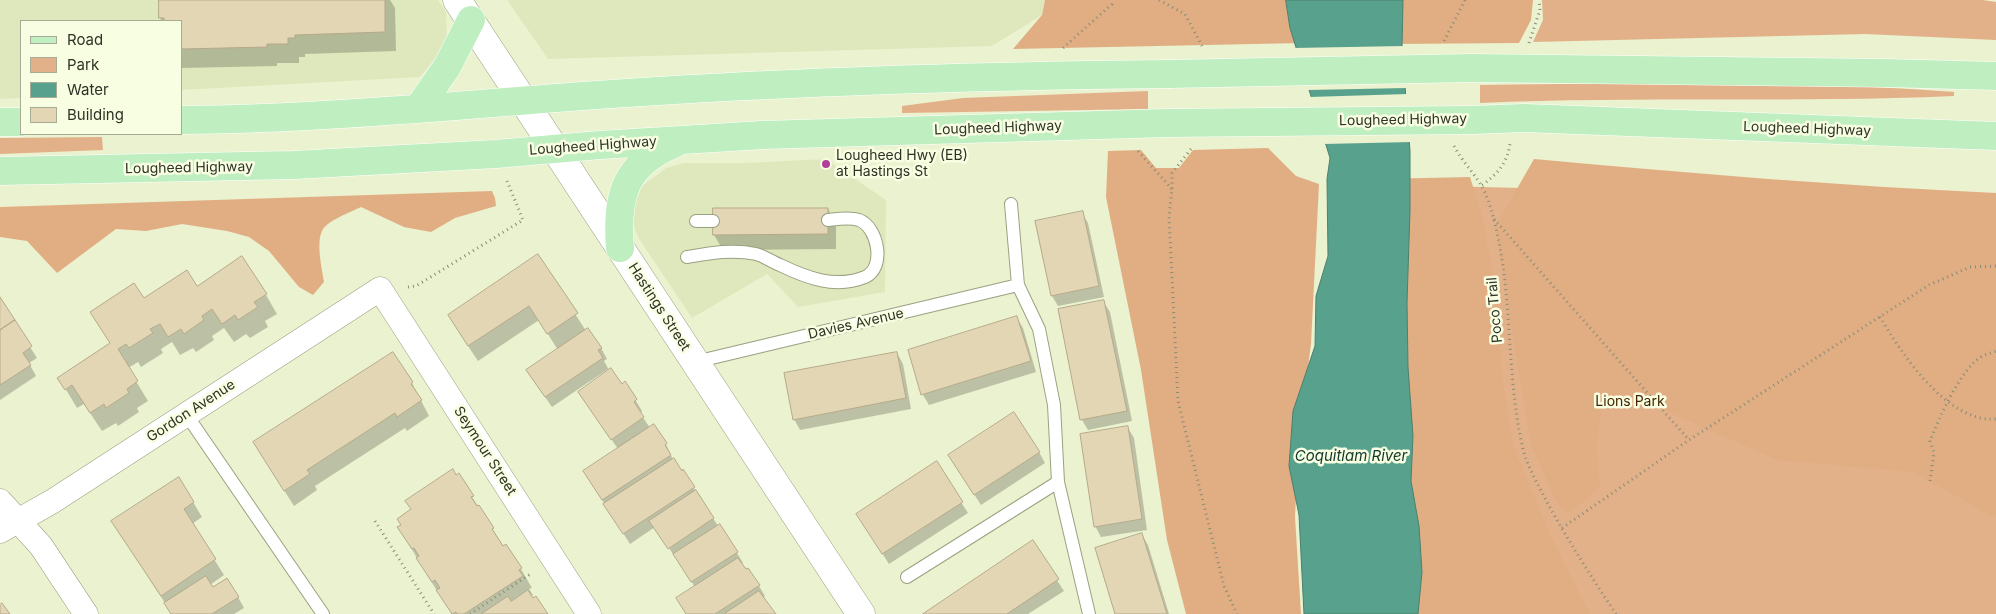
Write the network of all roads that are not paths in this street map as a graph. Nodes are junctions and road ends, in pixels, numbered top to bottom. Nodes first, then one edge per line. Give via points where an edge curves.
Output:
1 (464, 10) edge
2 (1996, 76) edge
3 (524, 102) junction
4 (419, 107) junction
5 (182, 120) edge
6 (0, 122) edge
7 (20, 122) edge
8 (1996, 136) edge
9 (684, 140) junction
10 (555, 149) junction
11 (0, 171) edge
12 (1011, 204) dead end
13 (828, 220) dead end
14 (696, 221) dead end
15 (713, 221) dead end
16 (620, 248) junction
17 (688, 257) dead end
18 (1018, 285) junction
19 (380, 289) joint
20 (695, 362) junction
21 (186, 414) junction
22 (1058, 482) junction
23 (0, 501) edge
24 (9, 526) edge
25 (907, 577) dead end
26 (86, 614) edge
27 (323, 614) edge
28 (589, 614) edge
29 (861, 614) edge
30 (1089, 614) edge

1 - 3 street, Hastings Street
1 - 4 main road via 447,67
2 - 3 main road, bridge via 1471,68 1055,75 851,81
3 - 4 main road
3 - 10 street, Hastings Street
4 - 5 main road via 296,117
6 - 7 main road
8 - 9 main road, Lougheed Highway, bridge via 1524,118 1168,123 825,132
9 - 10 main road, Lougheed Highway
9 - 16 main road via 650,157 628,182 619,211
10 - 11 main road, Lougheed Highway via 294,165
10 - 16 street, Hastings Street
12 - 18 lane
13 - 17 lane via 848,218 860,220 868,226 877,256 876,267 868,276 841,282 818,281 758,254 730,250
14 - 15 lane
16 - 20 street, Hastings Street
18 - 20 lane, Davies Avenue
18 - 22 lane via 1039,329 1054,405
19 - 21 street, Gordon Avenue
19 - 28 street, Seymour Street
20 - 29 street, Hastings Street
21 - 24 street, Gordon Avenue
21 - 27 lane
22 - 25 lane
22 - 30 lane
23 - 24 street
24 - 26 street via 41,546

